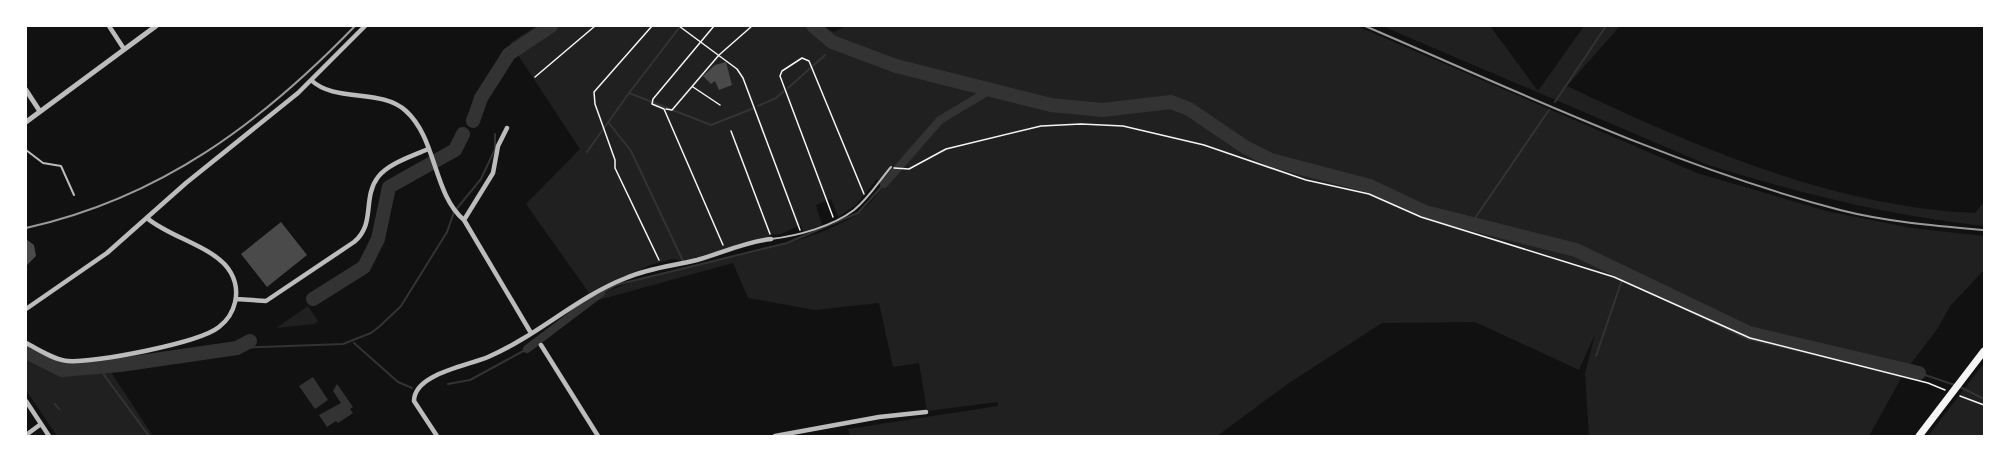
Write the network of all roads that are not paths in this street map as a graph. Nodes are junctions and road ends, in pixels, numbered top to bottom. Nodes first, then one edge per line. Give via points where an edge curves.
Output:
1 (109, 26) edge
2 (156, 26) edge
3 (365, 26) edge
4 (124, 49) junction
5 (311, 81) junction
6 (26, 90) edge
7 (39, 110) junction
8 (26, 122) edge
9 (507, 128) dead end
10 (428, 149) junction
11 (26, 150) edge
12 (891, 167) road end
13 (74, 195) dead end
14 (147, 219) junction
15 (464, 220) junction
16 (771, 239) joint
17 (236, 299) junction
18 (26, 309) edge
19 (531, 333) junction
20 (26, 343) edge
21 (541, 345) dead end
22 (1984, 351) edge
23 (26, 401) edge
24 (926, 412) dead end
25 (41, 424) junction
26 (26, 435) edge
27 (49, 436) edge
28 (437, 436) edge
29 (598, 436) edge
30 (775, 436) edge
31 (1919, 436) edge

1 - 4 street
2 - 4 street
3 - 5 street
4 - 7 street
5 - 10 street via 325,89 401,106 412,117
5 - 14 street
6 - 7 street
7 - 8 street
9 - 15 street via 498,146 493,172
10 - 15 street via 450,202
10 - 17 street via 382,173 372,188 365,231 266,302
11 - 13 lane via 43,163 61,166
12 - 16 lane via 854,210 802,233
14 - 17 street via 224,264 235,282
14 - 18 street via 107,254
15 - 19 street
16 - 19 street via 614,283
17 - 20 street via 229,316 215,329 139,352 68,361
19 - 28 street via 487,357 421,383 414,401
21 - 29 street
22 - 31 highway
23 - 25 street
24 - 30 street
25 - 26 street
25 - 27 street

